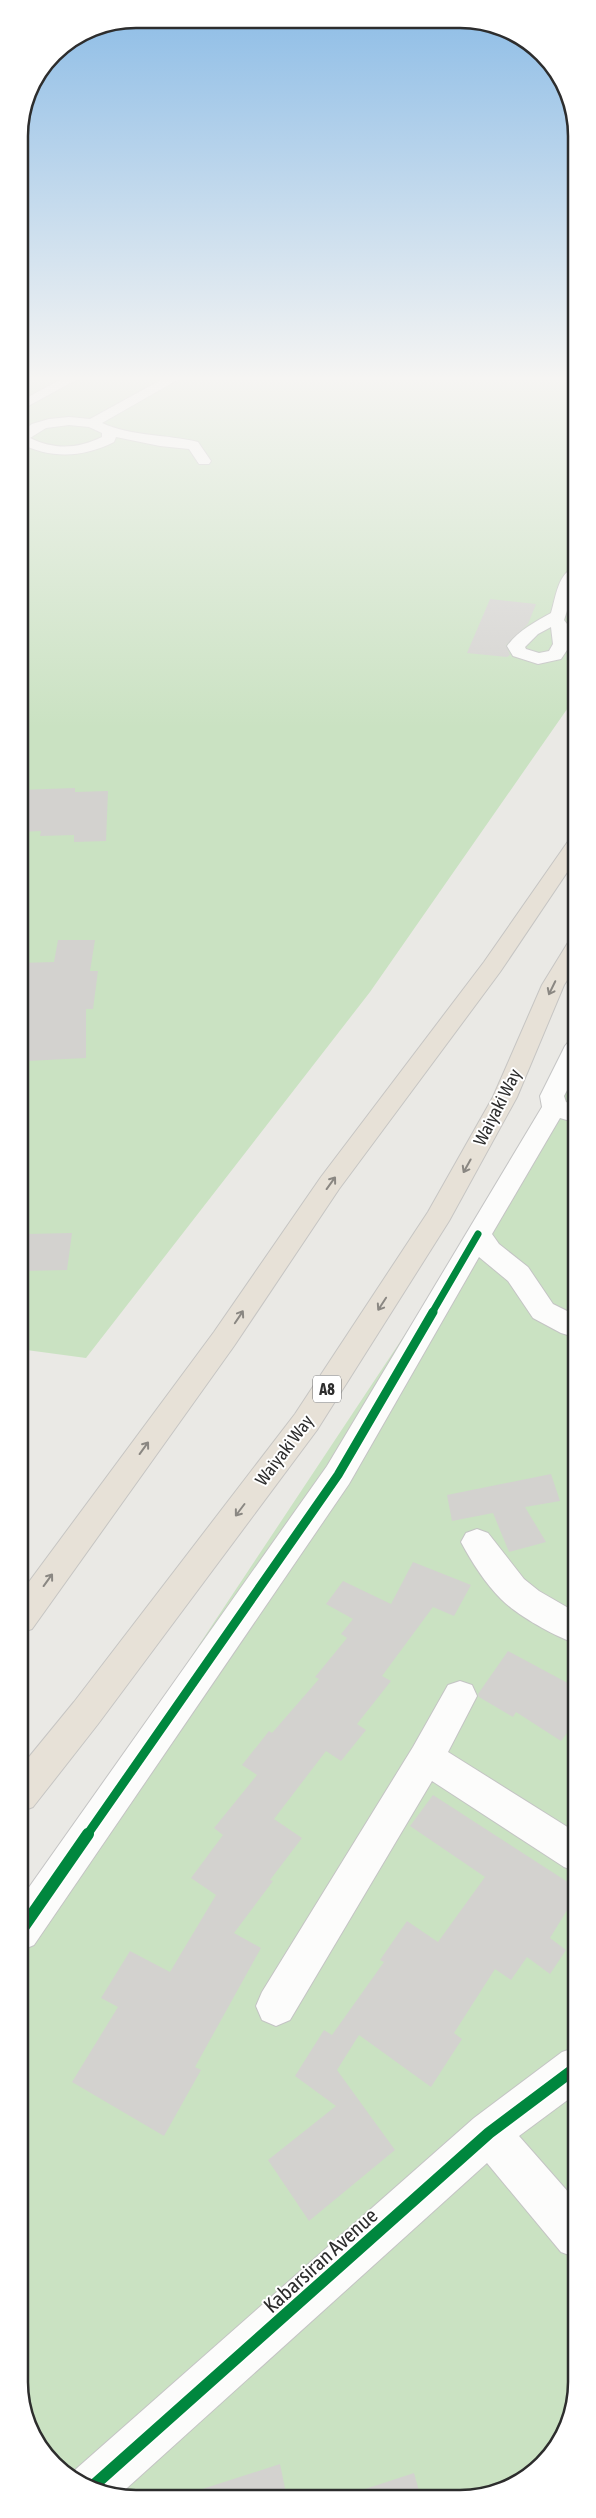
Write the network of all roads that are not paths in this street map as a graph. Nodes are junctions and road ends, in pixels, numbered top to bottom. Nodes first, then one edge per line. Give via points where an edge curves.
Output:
1 (568, 584) edge
2 (555, 620) dead end
3 (568, 856) edge
4 (568, 960) edge
5 (568, 1063) edge
6 (565, 1111) edge
7 (478, 1234) junction
8 (568, 1324) edge
9 (477, 1542) dead end
10 (28, 1608) edge
11 (568, 1625) edge
12 (460, 1696) dead end
13 (426, 1758) junction
14 (28, 1785) edge
15 (568, 1848) edge
16 (28, 1921) edge
17 (276, 2006) dead end
18 (568, 2074) edge
19 (489, 2133) junction
20 (568, 2225) edge
21 (96, 2483) edge

1 - 2 street
10 -> 3 highway via 218,1347 330,1183 492,967
4 -> 14 highway, Waiyaki Way / A8 via 553,985 504,1097 440,1215 306,1422
5 - 6 street via 552,1096
6 - 7 street
7 - 8 street via 488,1251 518,1274 543,1311
7 - 16 street via 338,1475
9 - 11 street via 512,1589
12 - 13 street
13 - 15 street
13 - 17 street
18 - 19 street, Kabarsiran Avenue
19 - 20 street
19 - 21 street, Kabarsiran Avenue

